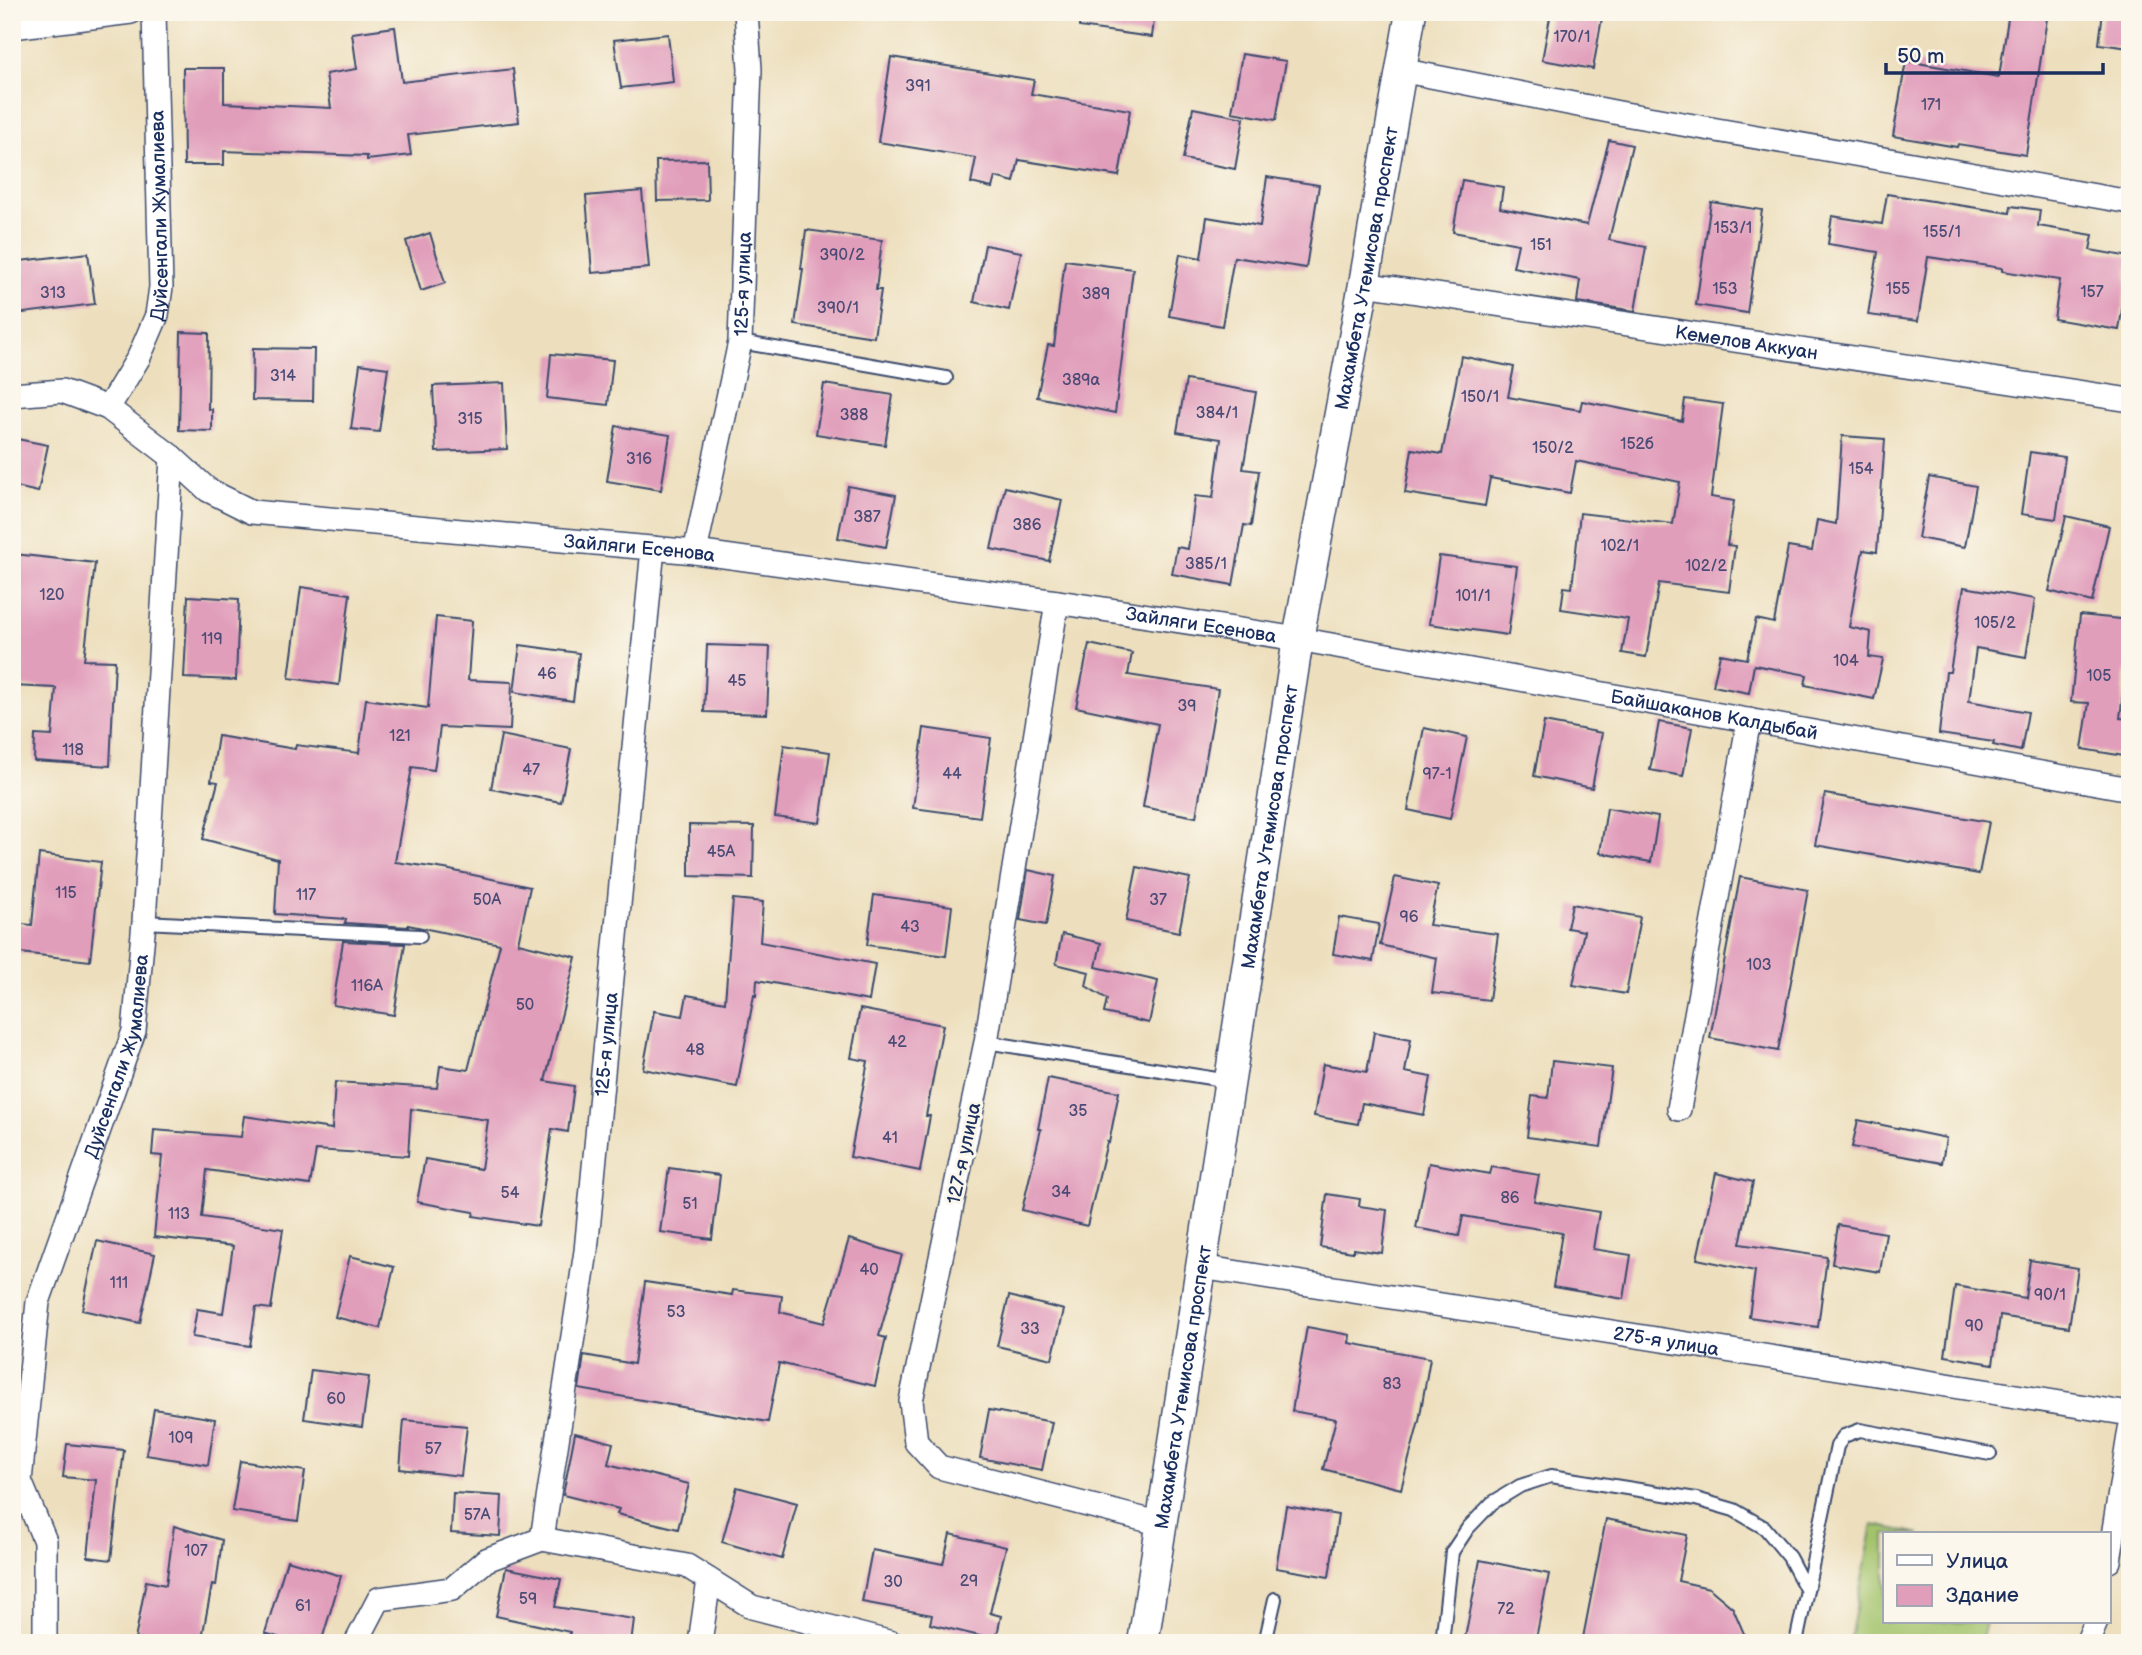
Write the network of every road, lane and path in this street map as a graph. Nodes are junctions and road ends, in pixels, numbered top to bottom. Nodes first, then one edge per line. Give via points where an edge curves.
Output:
1 (131, 12) edge
2 (154, 12) edge
3 (746, 12) edge
4 (1410, 12) edge
5 (12, 27) edge
6 (1400, 70) junction
7 (2130, 202) edge
8 (1364, 284) junction
9 (740, 342) junction
10 (946, 377) dead end
11 (12, 395) edge
12 (2130, 400) edge
13 (108, 408) junction
14 (172, 457) junction
15 (653, 548) junction
16 (695, 552) junction
17 (1056, 602) junction
18 (1298, 639) junction
19 (1749, 720) junction
20 (2130, 789) edge
21 (144, 922) junction
22 (420, 936) dead end
23 (986, 1042) junction
24 (1229, 1081) junction
25 (1679, 1109) dead end
26 (1201, 1267) junction
27 (2130, 1414) edge
28 (2130, 1429) edge
29 (1990, 1454) dead end
30 (1162, 1524) junction
31 (542, 1539) junction
32 (2110, 1555) edge
33 (709, 1580) junction
34 (1807, 1591) junction
35 (1275, 1599) dead end
36 (2095, 1624) edge
37 (45, 1643) edge
38 (356, 1643) edge
39 (700, 1643) edge
40 (892, 1643) edge
41 (1143, 1643) edge
42 (1265, 1643) edge
43 (1442, 1643) edge
44 (1796, 1643) edge
45 (2087, 1643) edge

1 - 5 street
2 - 13 street, Дуйсенгали Жумалиева via 161,287 157,315 139,357
3 - 9 street, 125-я улица via 750,69
4 - 6 street, Махамбета Утемисова проспект
6 - 7 street via 1633,116
6 - 8 street, Махамбета Утемисова проспект
8 - 12 street, Кемелов Аккуан
8 - 18 street, Махамбета Утемисова проспект
9 - 10 lane
9 - 16 street, 125-я улица
11 - 13 street, Зайляги Есенова via 62,391
13 - 14 street, Зайляги Есенова
14 - 15 street, Зайляги Есенова via 208,490 252,512
14 - 21 street, Дуйсенгали Жумалиева
15 - 16 street, Зайляги Есенова
15 - 31 street, 125-я улица via 586,1251
16 - 17 street, Зайляги Есенова
17 - 18 street, Зайляги Есенова
17 - 23 street, 127-я улица
18 - 19 street, Байшаканов Калдыбай
18 - 24 street, Махамбета Утемисова проспект
19 - 20 street, Байшаканов Калдыбай
19 - 25 street
21 - 22 lane
21 - 37 street, Дуйсенгали Жумалиева via 134,1031 38,1302 20,1481 44,1541
23 - 24 lane
23 - 30 street, 127-я улица via 911,1401 916,1442 939,1467
24 - 26 street, Махамбета Утемисова проспект
26 - 27 street, 275-я улица
26 - 30 street, Махамбета Утемисова проспект
28 - 32 street
29 - 34 lane via 1860,1430 1844,1436 1837,1446
30 - 41 street, Махамбета Утемисова проспект
31 - 33 street via 687,1566
31 - 38 street via 486,1560 452,1589 379,1599
33 - 39 street
33 - 40 street via 752,1607
34 - 43 lane via 1789,1557 1765,1528 1734,1510 1696,1499 1551,1476 1520,1486 1492,1503 1452,1552
34 - 44 lane
35 - 42 lane
36 - 45 street

